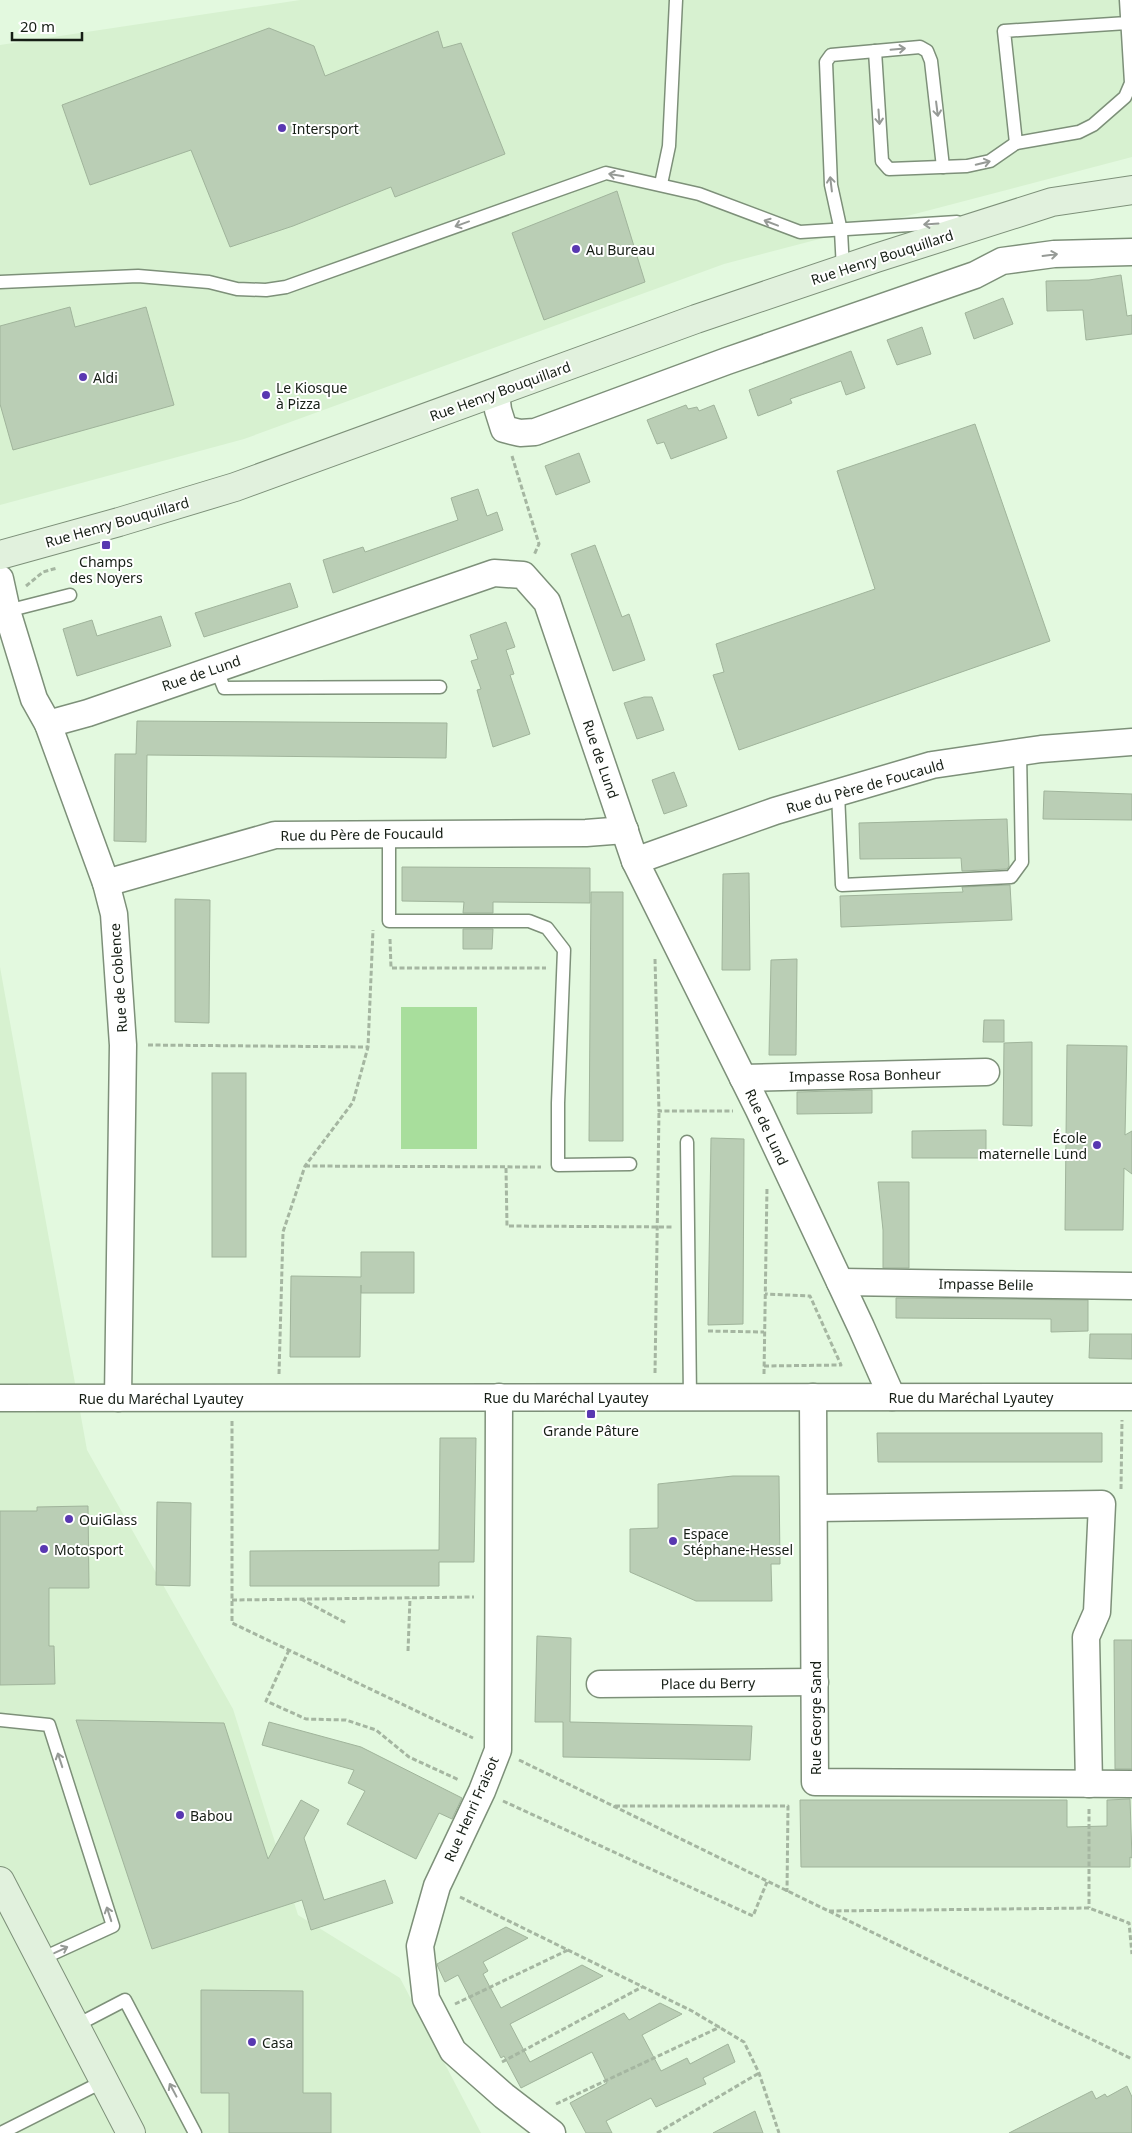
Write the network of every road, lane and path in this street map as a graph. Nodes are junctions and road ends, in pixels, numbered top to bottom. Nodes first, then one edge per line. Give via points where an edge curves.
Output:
1 (676, 0) edge
2 (1126, 0) edge
3 (1127, 24) junction
4 (875, 51) junction
5 (1016, 143) junction
6 (944, 167) junction
7 (661, 184) junction
8 (1132, 190) edge
9 (1132, 196) edge
10 (1132, 207) edge
11 (1051, 212) junction
12 (997, 220) junction
13 (841, 231) junction
14 (1132, 252) edge
15 (843, 269) junction
16 (0, 282) edge
17 (496, 393) junction
18 (504, 429) junction
19 (0, 555) edge
20 (523, 575) junction
21 (0, 579) edge
22 (70, 595) dead end
23 (7, 611) junction
24 (216, 668) junction
25 (440, 687) dead end
26 (48, 724) junction
27 (1132, 742) edge
28 (1020, 752) junction
29 (838, 792) junction
30 (625, 830) junction
31 (389, 833) junction
32 (635, 861) junction
33 (106, 883) junction
34 (373, 921) dead end
35 (389, 921) junction
36 (670, 933) junction
37 (564, 968) junction
38 (123, 1045) junction
39 (368, 1048) junction
40 (986, 1072) dead end
41 (743, 1078) junction
42 (758, 1110) junction
43 (659, 1111) junction
44 (687, 1142) dead end
45 (776, 1148) junction
46 (630, 1164) dead end
47 (558, 1165) junction
48 (304, 1166) junction
49 (506, 1168) junction
50 (656, 1226) junction
51 (687, 1227) junction
52 (840, 1282) junction
53 (1132, 1286) edge
54 (765, 1294) junction
55 (689, 1331) junction
56 (764, 1332) junction
57 (764, 1366) junction
58 (1127, 1396) edge
59 (499, 1397) junction
60 (655, 1397) junction
61 (690, 1397) junction
62 (763, 1397) junction
63 (813, 1397) junction
64 (892, 1397) junction
65 (0, 1398) edge
66 (118, 1398) junction
67 (232, 1398) junction
68 (278, 1398) junction
69 (1111, 1499) junction
70 (815, 1508) junction
71 (498, 1596) junction
72 (410, 1598) junction
73 (300, 1599) junction
74 (232, 1600) junction
75 (346, 1623) dead end
76 (408, 1651) dead end
77 (815, 1682) junction
78 (600, 1684) dead end
79 (0, 1720) edge
80 (498, 1750) junction
81 (1089, 1784) junction
82 (1132, 1784) edge
83 (612, 1806) junction
84 (0, 1881) edge
85 (437, 1886) junction
86 (787, 1892) junction
87 (1089, 1908) junction
88 (826, 1911) junction
89 (568, 1950) junction
90 (1132, 1954) edge
91 (42, 1958) junction
92 (642, 1987) junction
93 (434, 2014) junction
94 (75, 2026) junction
95 (720, 2027) junction
96 (1132, 2059) edge
97 (759, 2073) junction
98 (479, 2074) junction
99 (104, 2081) junction
100 (530, 2116) junction
101 (1, 2133) edge
102 (131, 2133) edge
103 (196, 2133) edge
104 (552, 2133) edge
105 (657, 2133) edge
106 (779, 2133) edge

1 - 7 lane via 669,146
2 - 3 lane
3 - 5 lane via 1130,83 1125,97 1093,125 1079,132
3 - 5 lane via 1004,31
4 -> 6 lane via 920,47 927,51 931,61
4 -> 6 lane via 882,161 889,169
13 -> 4 lane via 831,185 826,62 831,55
6 -> 5 lane via 990,161
13 -> 7 lane via 800,232 699,194
7 -> 16 lane via 618,175 600,175 286,287 266,290 138,276
8 - 12 main road, Rue Henry Bouquillard via 1052,202
9 - 11 main road, Rue Henry Bouquillard
10 - 11 main road, Rue Henry Bouquillard
11 - 12 main road, Rue Henry Bouquillard
12 -> 13 lane
12 - 15 main road, Rue Henry Bouquillard
13 - 15 lane
18 -> 14 street via 535,432 975,275 1002,261 1054,254
15 - 17 main road, Rue Henry Bouquillard
17 - 18 street
17 - 19 main road, Rue Henry Bouquillard via 235,487
18 - 20 path via 539,544
20 - 24 street, Rue de Lund via 494,573
20 - 30 street, Rue de Lund via 547,602
21 - 23 street, Rue de Coblence
22 - 23 lane
23 - 26 street, Rue de Coblence via 34,699
24 - 25 lane via 224,688
24 - 26 street, Rue de Lund
26 - 33 street, Rue de Coblence
27 - 28 street, Rue du Père de Foucauld
28 - 29 street, Rue du Père de Foucauld via 932,765
28 - 29 lane via 1022,862 1011,877 842,885
29 - 32 street, Rue du Père de Foucauld
30 - 31 street, Rue du Père de Foucauld via 586,833
30 - 32 street, Rue de Lund
31 - 33 street, Rue du Père de Foucauld via 275,835
31 - 35 lane
32 - 36 street, Rue de Lund
33 - 38 street, Rue de Coblence via 114,914
34 - 39 path
35 - 37 lane via 528,921 547,928 564,950
35 - 37 path via 391,968
36 - 41 street, Rue de Lund
36 - 43 path via 655,940
37 - 47 lane
38 - 39 path
38 - 66 street, Rue de Coblence
39 - 48 path via 353,1102
40 - 41 street, Impasse Rosa Bonheur
41 - 42 street, Rue de Lund
42 - 43 path
42 - 45 street, Rue de Lund
43 - 50 path
44 - 51 lane
45 - 52 street, Rue de Lund
45 - 54 path via 767,1170
46 - 47 lane
47 - 49 path
48 - 49 path
48 - 68 path via 283,1232
49 - 50 path via 507,1226
50 - 51 path
50 - 60 path
51 - 55 lane
52 - 53 street, Impasse Belile
52 - 64 street, Rue de Lund
54 - 56 path
54 - 57 path via 810,1296 842,1365
55 - 56 path
55 - 61 lane
56 - 57 path
57 - 62 path
58 - 64 street, Rue du Maréchal Lyautey
58 - 69 path
59 - 60 street, Rue du Maréchal Lyautey
59 - 68 street, Rue du Maréchal Lyautey
59 - 71 street, Rue Henri Fraisot
60 - 61 street, Rue du Maréchal Lyautey
61 - 62 street, Rue du Maréchal Lyautey
62 - 63 street, Rue du Maréchal Lyautey
63 - 64 street, Rue du Maréchal Lyautey
63 - 70 street, Rue George Sand
65 - 66 street, Rue du Maréchal Lyautey
66 - 67 street, Rue du Maréchal Lyautey
67 - 68 street, Rue du Maréchal Lyautey
67 - 74 path
69 - 70 street
69 - 81 street via 1097,1612 1086,1637
70 - 77 street, Rue George Sand
71 - 72 path
71 - 80 street, Rue Henri Fraisot
72 - 73 path
72 - 76 path
73 - 74 path
73 - 75 path
74 - 80 path via 232,1623
77 - 78 street, Place du Berry
77 - 81 street, Rue George Sand via 815,1782
91 -> 79 lane via 113,1926 49,1725
80 - 83 path
80 - 85 street, Rue Henri Fraisot
81 - 82 street, Rue George Sand
81 - 87 path
83 - 86 path
83 - 86 path via 788,1806
84 - 91 main road
85 - 89 path
85 - 93 street, Rue Henri Fraisot via 420,1946 426,1999
86 - 88 path
87 - 88 path
87 - 90 path via 1129,1923
88 - 96 path
89 - 92 path
89 - 93 path
91 - 94 main road
92 - 95 path
92 - 98 path
93 - 98 street, Rue Henri Fraisot via 453,2050
94 - 99 main road
103 -> 94 lane via 125,2000
95 - 97 path via 744,2042
95 - 100 path
97 - 105 path
97 - 106 path
98 - 100 street, Rue Henri Fraisot
99 - 101 lane
99 - 102 main road
100 - 104 street, Rue Henri Fraisot

